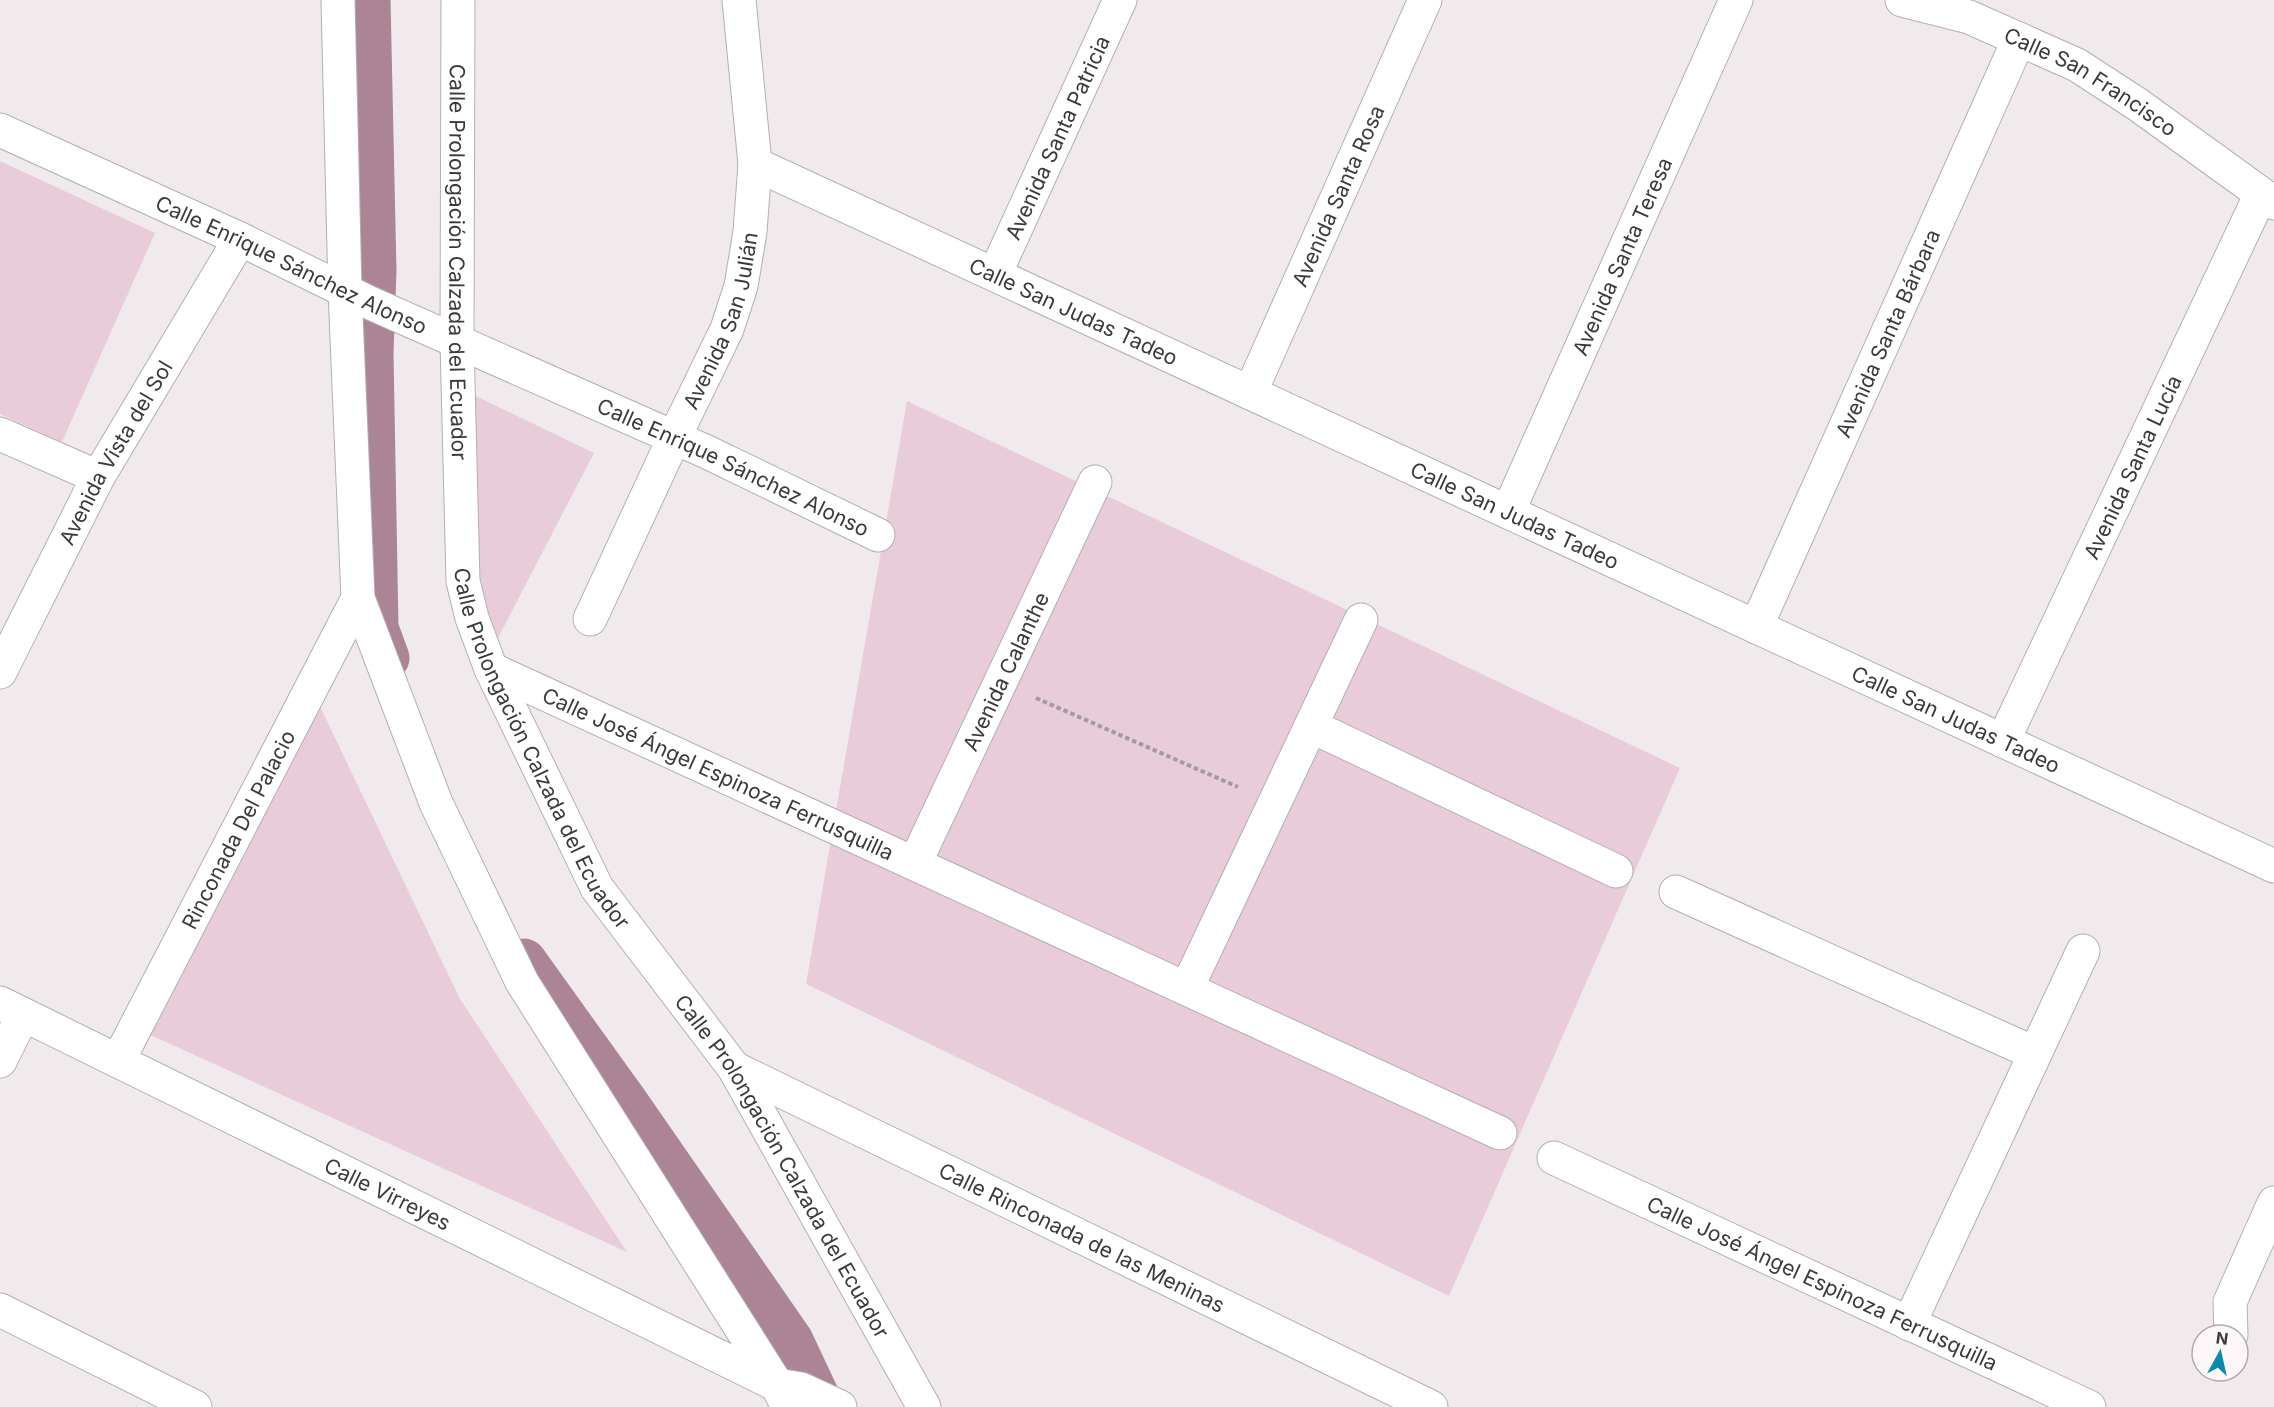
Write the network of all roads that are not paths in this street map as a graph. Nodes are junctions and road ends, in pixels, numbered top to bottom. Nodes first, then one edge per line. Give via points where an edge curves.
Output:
1 (338, 0) edge
2 (458, 0) edge
3 (739, 0) edge
4 (1120, 0) edge
5 (1425, 0) edge
6 (1736, 0) edge
7 (1902, 0) edge
8 (2019, 39) junction
9 (0, 130) edge
10 (755, 164) junction
11 (2268, 199) edge
12 (240, 239) junction
13 (995, 274) junction
14 (356, 296) junction
15 (457, 342) junction
16 (1250, 393) junction
17 (0, 434) edge
18 (674, 438) junction
19 (98, 477) junction
20 (1095, 482) dead end
21 (1508, 512) junction
22 (878, 535) dead end
23 (358, 598) junction
24 (590, 619) dead end
25 (1361, 620) dead end
26 (1756, 627) junction
27 (490, 669) junction
28 (0, 672) edge
29 (1311, 726) junction
30 (2003, 741) junction
31 (2272, 861) edge
32 (915, 863) junction
33 (1616, 872) dead end
34 (1676, 892) dead end
35 (2082, 951) dead end
36 (1187, 988) junction
37 (11, 1009) edge
38 (2034, 1053) junction
39 (118, 1060) junction
40 (0, 1061) edge
41 (734, 1068) junction
42 (1500, 1133) dead end
43 (1554, 1158) dead end
44 (2274, 1203) edge
45 (0, 1310) edge
46 (2231, 1323) edge
47 (1909, 1324) junction
48 (788, 1394) edge
49 (195, 1407) edge
50 (840, 1407) edge
51 (924, 1407) edge
52 (1431, 1407) edge
53 (2089, 1407) edge

1 - 14 street
2 - 15 street, Calle Prolongación Calzada del Ecuador
3 - 10 street, Avenida San Julián
4 - 13 street, Avenida Santa Patricia
5 - 16 street, Avenida Santa Rosa
6 - 21 street, Avenida Santa Teresa
7 - 8 street, Calle San Francisco via 1969,17
8 - 11 street, Calle San Francisco via 2077,65
8 - 26 street, Avenida Santa Bárbara
9 - 12 street, Calle Enrique Sánchez Alonso
10 - 13 street, Calle San Judas Tadeo
10 - 18 street, Avenida San Julián via 741,286 727,329
11 - 30 street, Avenida Santa Lucía
12 - 14 street, Calle Enrique Sánchez Alonso
12 - 19 street, Avenida Vista del Sol
13 - 16 street, Calle San Judas Tadeo
14 - 15 street, Calle Enrique Sánchez Alonso
14 - 23 street
15 - 18 street, Calle Enrique Sánchez Alonso
15 - 27 street, Calle Prolongación Calzada del Ecuador via 463,581
16 - 21 street, Calle San Judas Tadeo
17 - 19 street
18 - 22 street, Calle Enrique Sánchez Alonso
18 - 24 street, Avenida San Julián
19 - 28 street, Avenida Vista del Sol
20 - 32 street, Avenida Calanthe
21 - 26 street, Calle San Judas Tadeo
23 - 39 street, Rinconada Del Palacio
23 - 48 street via 436,803 522,982
25 - 29 street
26 - 30 street, Calle San Judas Tadeo
27 - 32 street, Calle José Ángel Espinoza Ferrusquilla
27 - 41 street, Calle Prolongación Calzada del Ecuador via 597,888
29 - 33 street
29 - 36 street
30 - 31 street, Calle San Judas Tadeo
32 - 36 street, Calle José Ángel Espinoza Ferrusquilla
34 - 38 street
35 - 38 street
36 - 42 street, Calle José Ángel Espinoza Ferrusquilla
37 - 39 street, Calle Virreyes
37 - 40 street
38 - 47 street
39 - 48 street, Calle Virreyes
41 - 51 street, Calle Prolongación Calzada del Ecuador
41 - 52 street, Calle Rinconada de las Meninas
43 - 47 street, Calle José Ángel Espinoza Ferrusquilla
44 - 46 street via 2230,1302
45 - 49 street
47 - 53 street, Calle José Ángel Espinoza Ferrusquilla
48 - 50 street, Calle Virreyes

